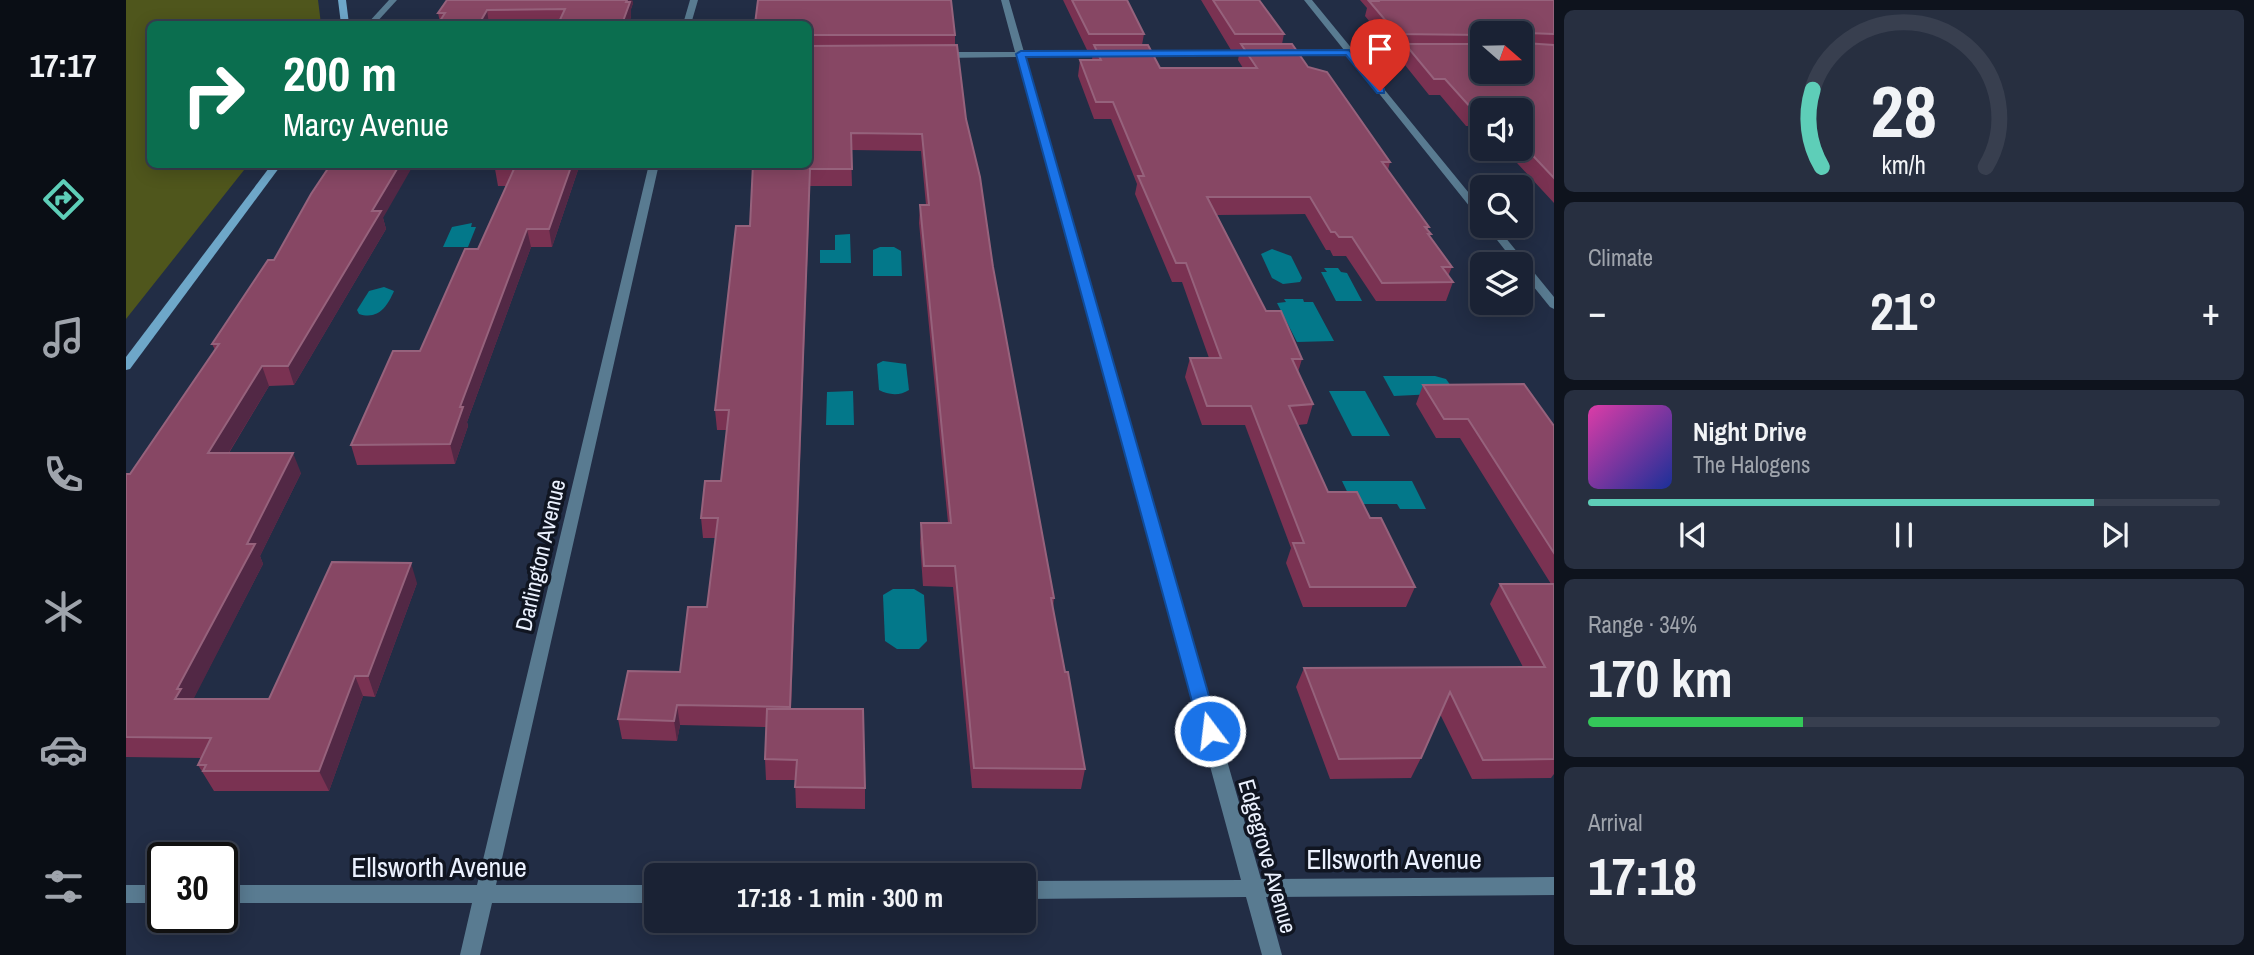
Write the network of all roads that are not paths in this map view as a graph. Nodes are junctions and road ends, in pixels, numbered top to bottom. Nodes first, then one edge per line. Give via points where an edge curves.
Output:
1 (342, 0) edge
2 (393, 0) edge
3 (694, 0) edge
4 (1005, 0) edge
5 (1308, 0) edge
6 (345, 21) edge
7 (374, 21) edge
8 (688, 21) edge
9 (1349, 52) junction
10 (1429, 53) edge
11 (1021, 54) junction
12 (929, 55) edge
13 (275, 168) edge
14 (653, 168) edge
15 (1470, 200) edge
16 (1501, 238) edge
17 (1554, 305) edge
18 (126, 366) edge
19 (1554, 886) edge
20 (1254, 888) junction
21 (1036, 890) edge
22 (126, 894) edge
23 (147, 894) edge
24 (238, 894) edge
25 (644, 894) edge
26 (484, 896) junction
27 (470, 955) edge
28 (1272, 955) edge

1 - 6 main road
2 - 7 street
3 - 8 street
4 - 11 street, Edgegrove Avenue
5 - 9 street
9 - 10 street
9 - 11 street
9 - 15 street
11 - 12 street
11 - 20 street, Edgegrove Avenue
13 - 18 main road
14 - 26 street, Darlington Avenue
16 - 17 street
19 - 20 street, Ellsworth Avenue
20 - 21 street, Ellsworth Avenue
20 - 28 street, Edgegrove Avenue
22 - 23 street
24 - 26 street, Ellsworth Avenue
25 - 26 street, Ellsworth Avenue
26 - 27 street, Darlington Avenue

